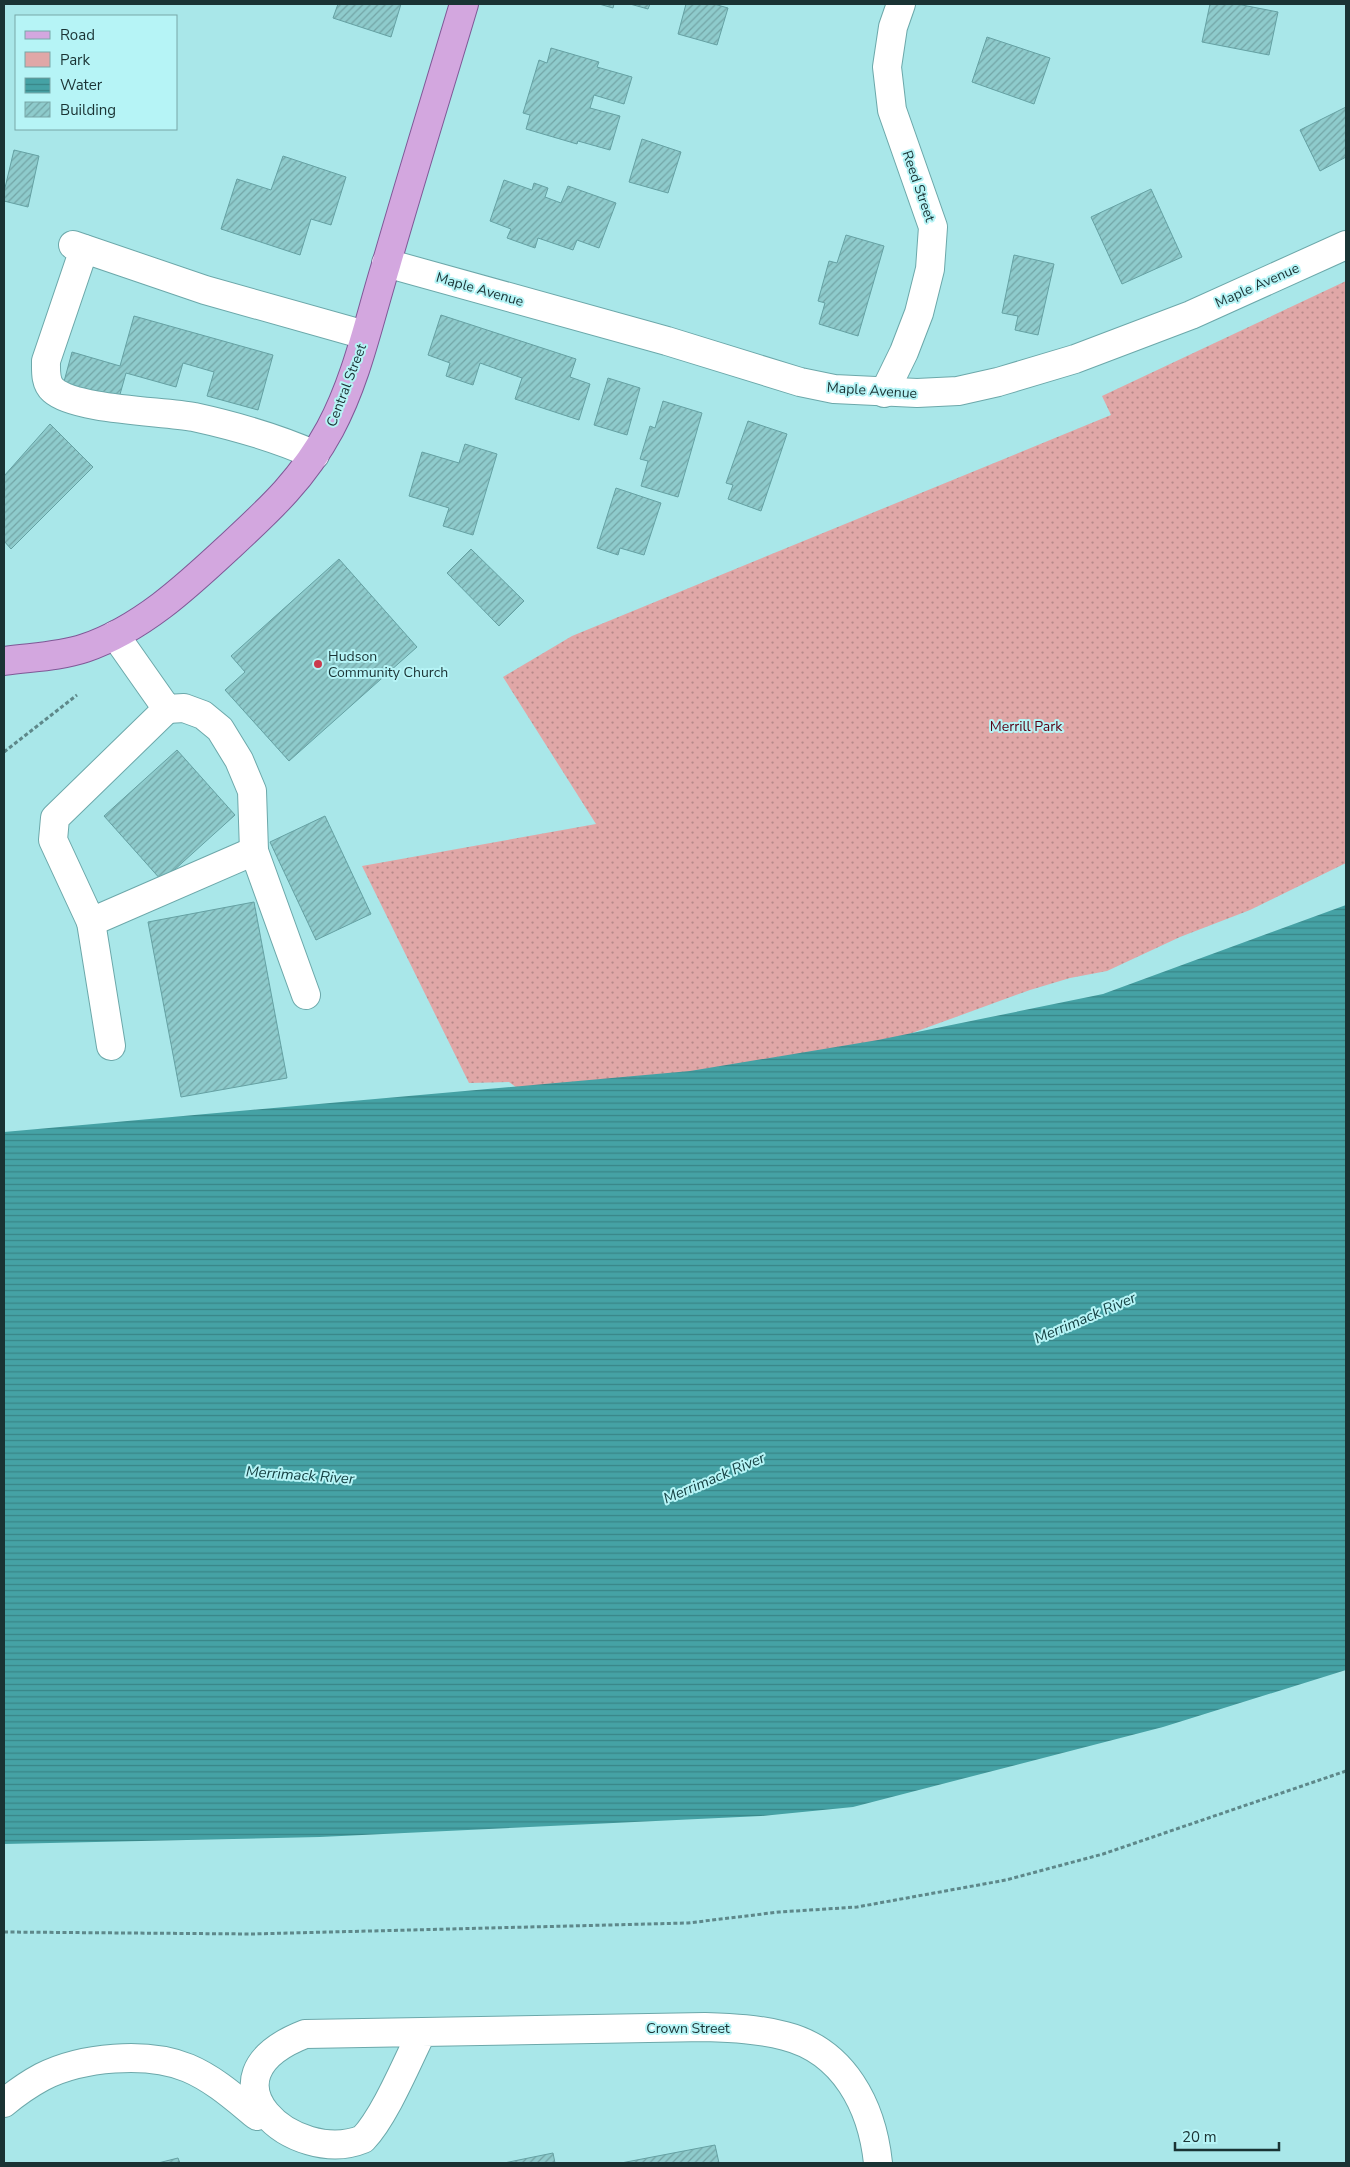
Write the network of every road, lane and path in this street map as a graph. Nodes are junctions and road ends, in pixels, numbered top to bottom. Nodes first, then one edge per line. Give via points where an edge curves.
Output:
1 (464, 4) edge
2 (901, 4) edge
3 (1346, 245) edge
4 (386, 263) junction
5 (365, 335) junction
6 (884, 393) junction
7 (315, 455) junction
8 (115, 635) junction
9 (5, 660) edge
10 (77, 695) dead end
11 (167, 709) junction
12 (4, 752) edge
13 (254, 851) junction
14 (91, 922) junction
15 (306, 994) dead end
16 (111, 1046) dead end
17 (1346, 1771) edge
18 (4, 1932) edge
19 (422, 2032) junction
20 (4, 2102) edge
21 (257, 2116) junction
22 (344, 2159) edge
23 (878, 2163) edge

1 - 4 main road, Central Street
2 - 6 street, Reed Street via 893,27 887,67 892,110 933,227 930,269 919,313
3 - 6 street, Maple Avenue via 1191,315 1075,359 958,391
4 - 5 main road, Central Street
4 - 6 street, Maple Avenue via 800,382 834,390
5 - 7 main road, Central Street via 343,401
5 - 7 street via 205,290 78,247 46,361 46,376 52,389 63,396 108,408 215,422 287,443
7 - 8 main road, Central Street via 283,497 216,559 163,605
8 - 9 main road, Central Street via 84,648 37,659
8 - 11 street
10 - 12 path
11 - 13 street via 184,708 203,715 220,729 239,760 252,790
11 - 14 street via 55,818 53,840
13 - 14 street
13 - 15 street
14 - 16 street
17 - 18 path via 1103,1854 1006,1880 857,1906 688,1923 251,1934
19 - 21 street, Crown Street via 305,2034 285,2041 270,2055 259,2074 254,2094
19 - 22 street, Crown Street via 384,2108 363,2139
19 - 23 street, Crown Street via 705,2027 748,2029 786,2036 817,2050 837,2064 854,2086 867,2115
20 - 21 street via 43,2077 72,2066 100,2060 156,2060 186,2067 207,2077
21 - 22 street, Crown Street via 268,2135 283,2149 302,2158

